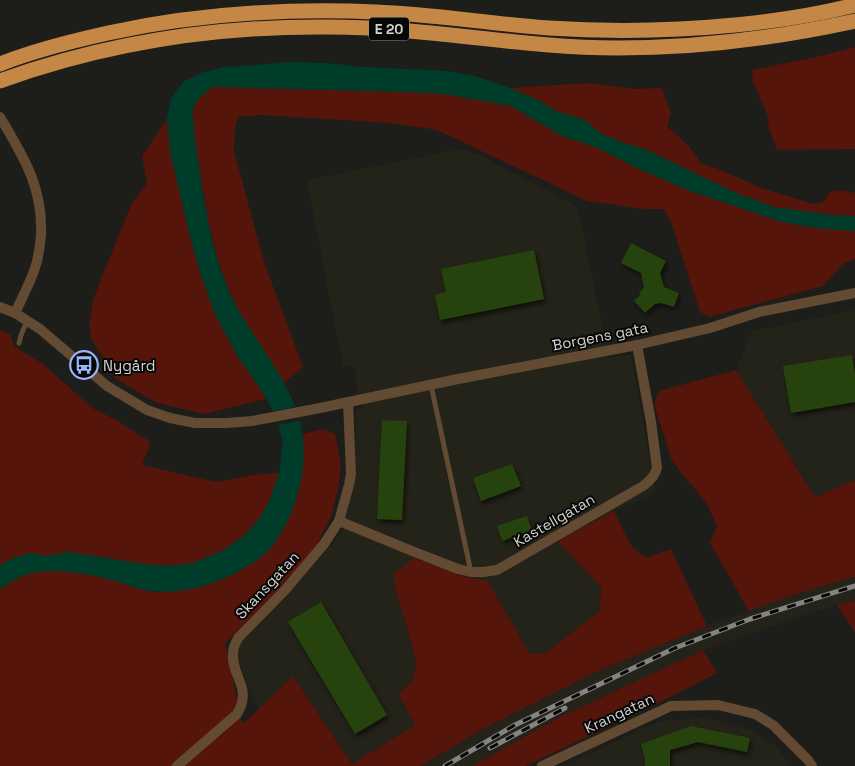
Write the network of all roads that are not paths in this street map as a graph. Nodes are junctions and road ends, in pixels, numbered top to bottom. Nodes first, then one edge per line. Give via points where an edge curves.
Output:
1 (855, 5) edge
2 (855, 21) edge
3 (0, 64) edge
4 (0, 81) edge
5 (0, 117) edge
6 (855, 292) edge
7 (0, 307) edge
8 (15, 313) junction
9 (28, 321) junction
10 (19, 343) dead end
11 (637, 345) junction
12 (431, 384) junction
13 (348, 402) junction
14 (339, 521) junction
15 (471, 572) junction
16 (177, 766) edge
17 (542, 766) edge
18 (812, 766) edge

1 - 3 highway, E 20 via 779,20 694,29 618,31 379,12 246,13 134,27 59,44
2 - 4 highway, E 20 via 784,35 702,44 618,48 376,28 243,29 139,43 48,65
5 - 8 street via 33,178 42,222 36,267
6 - 11 street, Borgens gata via 759,312 710,328
7 - 8 street, Borgens gata
8 - 9 street, Borgens gata
9 - 10 lane
9 - 13 street, Borgens gata via 107,386 147,410 170,418 227,424
11 - 12 street, Borgens gata
11 - 15 street, Kastellgatan via 656,456 656,473 651,480 497,570
12 - 13 street, Borgens gata
12 - 15 lane
13 - 14 street, Skansgatan via 351,474
14 - 15 street, Kastellgatan
14 - 16 street, Skansgatan via 285,590 238,638 233,658 244,696 237,714
17 - 18 street, Krangatan via 671,706 718,705 754,714 772,725

